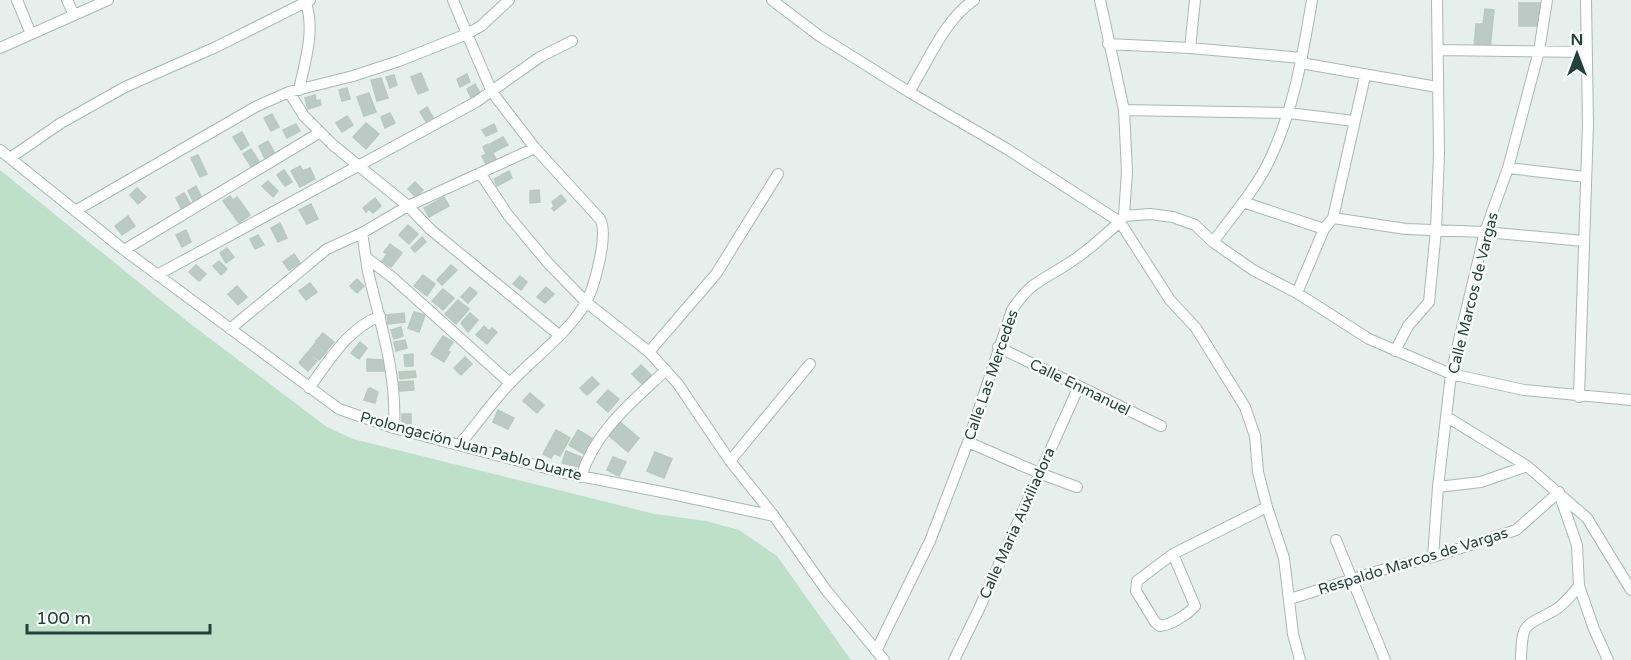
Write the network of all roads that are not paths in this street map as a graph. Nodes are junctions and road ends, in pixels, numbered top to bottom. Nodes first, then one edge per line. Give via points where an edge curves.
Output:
1 (16, 0) edge
2 (67, 0) edge
3 (108, 0) edge
4 (453, 0) edge
5 (509, 0) edge
6 (772, 0) edge
7 (974, 0) edge
8 (1100, 0) edge
9 (1195, 0) edge
10 (1312, 0) edge
11 (1437, 0) edge
12 (1547, 0) edge
13 (1586, 0) edge
14 (307, 1) edge
15 (74, 15) junction
16 (32, 34) junction
17 (467, 34) junction
18 (572, 41) dead end
19 (1108, 44) junction
20 (0, 48) edge
21 (1190, 48) junction
22 (1439, 50) junction
23 (1539, 51) junction
24 (1587, 52) junction
25 (1302, 61) junction
26 (1365, 76) junction
27 (1437, 87) junction
28 (294, 91) junction
29 (492, 92) junction
30 (909, 93) junction
31 (1124, 110) junction
32 (1289, 113) junction
33 (1354, 121) junction
34 (319, 133) junction
35 (535, 148) junction
36 (0, 150) edge
37 (10, 158) junction
38 (358, 166) junction
39 (1508, 168) junction
40 (480, 173) junction
41 (778, 174) dead end
42 (1586, 177) junction
43 (1243, 202) junction
44 (408, 206) junction
45 (75, 211) junction
46 (1333, 218) junction
47 (1122, 219) junction
48 (1324, 229) junction
49 (1436, 230) junction
50 (1485, 232) junction
51 (362, 233) junction
52 (1584, 241) junction
53 (1213, 242) junction
54 (124, 250) junction
55 (367, 258) junction
56 (157, 274) junction
57 (1297, 293) junction
58 (586, 302) junction
59 (380, 316) junction
60 (230, 329) junction
61 (560, 335) junction
62 (998, 347) junction
63 (1395, 351) junction
64 (649, 352) junction
65 (810, 364) dead end
66 (666, 370) junction
67 (1451, 374) junction
68 (510, 383) junction
69 (1079, 386) junction
70 (309, 388) junction
71 (1580, 397) junction
72 (1631, 400) edge
73 (1447, 417) junction
74 (1161, 426) dead end
75 (394, 428) junction
76 (968, 442) junction
77 (459, 445) junction
78 (730, 461) junction
79 (1527, 466) junction
80 (1039, 473) junction
81 (581, 477) junction
82 (1077, 486) dead end
83 (1438, 487) junction
84 (1559, 492) junction
85 (1267, 507) junction
86 (774, 516) junction
87 (1335, 540) dead end
88 (1173, 554) junction
89 (1433, 556) junction
90 (1351, 579) junction
91 (1579, 586) junction
92 (1631, 590) edge
93 (1290, 599) junction
94 (880, 656) edge
95 (954, 660) edge
96 (1300, 660) edge
97 (1385, 660) edge
98 (1521, 660) edge
99 (1608, 660) edge

1 - 16 street
2 - 15 street
3 - 15 street
4 - 17 street
5 - 17 street
6 - 30 street via 818,35
7 - 30 street via 962,9 942,37
8 - 19 street
9 - 21 street
10 - 25 street
11 - 22 street
12 - 23 street, Calle Marcos de Vargas
13 - 24 street
14 - 28 street via 308,47
14 - 37 street via 124,87
15 - 16 street
16 - 20 street
17 - 28 street via 399,61
17 - 29 street
18 - 29 street via 540,57
19 - 21 street
19 - 31 street
21 - 25 street
22 - 23 street
22 - 27 street
23 - 24 street
23 - 39 street, Calle Marcos de Vargas
24 - 42 street
25 - 26 street
25 - 32 street
26 - 27 street
26 - 33 street
27 - 49 street
28 - 34 street via 304,116
28 - 45 street via 257,106
29 - 35 street
29 - 38 street
30 - 47 street
31 - 32 street
31 - 47 street via 1127,172
32 - 33 street
32 - 43 street via 1269,161
33 - 46 street
34 - 38 street
34 - 54 street
35 - 40 street
35 - 58 street via 603,224 604,242
36 - 37 street, Prolongación Juan Pablo Duarte
37 - 45 street, Prolongación Juan Pablo Duarte
38 - 44 street
38 - 56 street
39 - 42 street
39 - 50 street, Calle Marcos de Vargas
40 - 44 street
40 - 58 street via 514,223
41 - 64 street via 716,273
42 - 52 street
43 - 48 street
43 - 53 street
44 - 51 street
44 - 61 street via 431,230
45 - 54 street, Prolongación Juan Pablo Duarte
46 - 48 street
46 - 49 street
47 - 53 street via 1150,214 1173,217 1194,225
47 - 62 street, Calle Las Mercedes via 1070,263 1023,293
47 - 85 street via 1170,300 1196,328 1245,407 1255,436 1258,472
48 - 57 street
49 - 50 street
49 - 63 street via 1429,302 1408,326
50 - 52 street
50 - 67 street, Calle Marcos de Vargas
51 - 55 street
51 - 60 street via 315,257
52 - 71 street
53 - 57 street via 1253,270
54 - 56 street, Prolongación Juan Pablo Duarte
55 - 59 street
55 - 68 street
56 - 60 street, Prolongación Juan Pablo Duarte
57 - 63 street
58 - 61 street
58 - 64 street
59 - 70 street via 358,328 338,347
59 - 75 street via 393,390
60 - 70 street, Prolongación Juan Pablo Duarte
61 - 68 street
62 - 69 street, Calle Enmanuel
62 - 76 street, Calle Las Mercedes
63 - 67 street
64 - 66 street
65 - 78 street
66 - 78 street
66 - 81 street via 599,436
67 - 71 street
67 - 73 street, Calle Marcos de Vargas
68 - 77 street
69 - 74 street, Calle Enmanuel
69 - 80 street, Calle Maria Auxiliadora
70 - 75 street, Prolongación Juan Pablo Duarte via 339,409
71 - 72 street
73 - 79 street
73 - 83 street, Calle Marcos de Vargas
75 - 77 street, Prolongación Juan Pablo Duarte
76 - 80 street
76 - 94 street, Calle Las Mercedes
77 - 81 street, Prolongación Juan Pablo Duarte
78 - 86 street
79 - 83 street via 1481,482
79 - 84 street
80 - 82 street
80 - 95 street, Calle Maria Auxiliadora
81 - 86 street, Prolongación Juan Pablo Duarte
83 - 89 street, Calle Marcos de Vargas
84 - 89 street, Respaldo Marcos de Vargas via 1515,530
84 - 91 street via 1577,545
84 - 92 street via 1587,518
85 - 88 street
85 - 93 street via 1284,558
86 - 94 street via 826,590
87 - 90 street
88 - 88 street via 1137,581 1136,591 1160,626 1195,606
89 - 90 street, Respaldo Marcos de Vargas
90 - 93 street, Respaldo Marcos de Vargas
90 - 97 street
91 - 98 street via 1563,604 1527,625 1522,635
91 - 99 street
93 - 96 street

